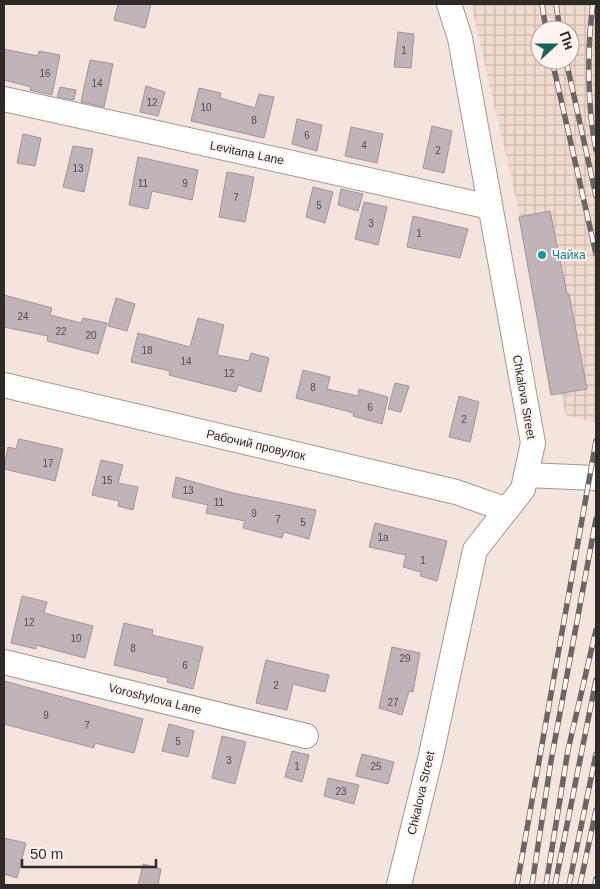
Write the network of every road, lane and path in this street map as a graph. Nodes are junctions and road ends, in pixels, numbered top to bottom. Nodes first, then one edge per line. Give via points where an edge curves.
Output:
1 (449, 4) edge
2 (4, 99) edge
3 (490, 207) junction
4 (4, 385) edge
5 (526, 475) junction
6 (596, 478) edge
7 (507, 510) junction
8 (4, 662) edge
9 (306, 736) dead end
10 (399, 885) edge

1 - 3 street, Chkalova Street via 460,38
2 - 3 street, Levitana Lane
3 - 5 street, Chkalova Street via 533,443
4 - 7 street, Рабочий провулок via 456,492
5 - 6 street
5 - 7 street, Chkalova Street via 523,489
7 - 10 street, Chkalova Street via 475,550
8 - 9 street, Voroshylova Lane

